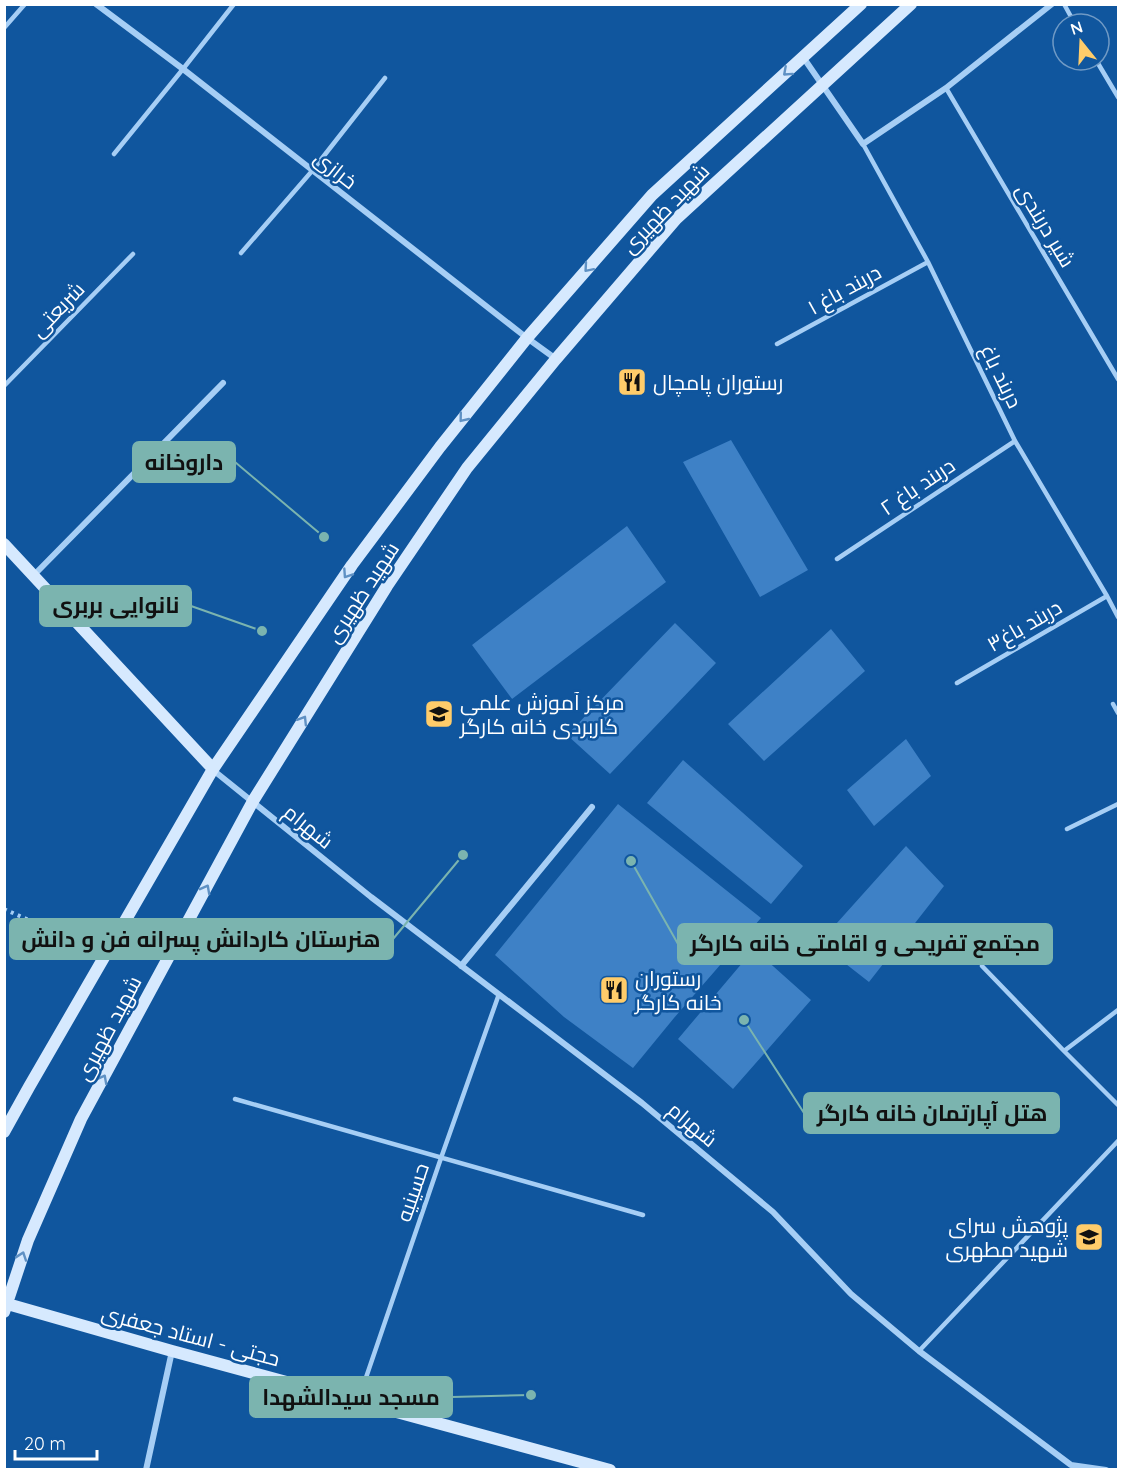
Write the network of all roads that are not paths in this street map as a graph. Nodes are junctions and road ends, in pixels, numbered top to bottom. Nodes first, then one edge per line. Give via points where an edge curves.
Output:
1 (24, 4) edge
2 (96, 4) edge
3 (234, 4) edge
4 (861, 4) edge
5 (911, 4) edge
6 (1052, 4) edge
7 (4, 28) edge
8 (804, 57) junction
9 (183, 69) junction
10 (1103, 72) edge
11 (385, 78) dead end
12 (823, 86) junction
13 (946, 88) junction
14 (1119, 97) edge
15 (863, 144) junction
16 (114, 154) dead end
17 (312, 171) junction
18 (241, 253) dead end
19 (133, 254) dead end
20 (928, 262) junction
21 (527, 338) junction
22 (777, 344) dead end
23 (556, 359) junction
24 (1119, 379) edge
25 (223, 383) dead end
26 (4, 386) edge
27 (1015, 441) junction
28 (4, 544) edge
29 (837, 559) dead end
30 (34, 575) junction
31 (1107, 596) junction
32 (1119, 617) edge
33 (957, 683) dead end
34 (1113, 704) dead end
35 (1119, 713) edge
36 (213, 769) junction
37 (252, 801) junction
38 (1119, 804) edge
39 (592, 807) dead end
40 (1067, 829) dead end
41 (462, 966) junction
42 (982, 966) dead end
43 (500, 994) junction
44 (1119, 1010) edge
45 (1064, 1051) junction
46 (235, 1100) dead end
47 (1119, 1105) edge
48 (4, 1132) edge
49 (1119, 1141) edge
50 (441, 1158) junction
51 (643, 1215) dead end
52 (5, 1306) edge
53 (172, 1351) junction
54 (919, 1351) junction
55 (358, 1401) junction
56 (146, 1470) edge
57 (610, 1470) edge
58 (1106, 1470) edge

1 - 7 lane
2 - 9 street, خرازی
3 - 9 lane
4 - 8 main road, شهید ظهیری
5 - 12 main road, شهید ظهیری
6 - 13 street
8 - 12 street, دربند باغ
8 -> 21 main road, شهید ظهیری via 652,195
9 - 16 lane
9 - 17 street, خرازی
10 - 14 lane
11 - 17 lane
12 - 15 street, دربند باغ
12 - 23 main road, شهید ظهیری via 676,219
13 - 15 street
13 - 24 lane, شیر دربندی
15 - 20 lane, دربند باغ
17 - 18 lane
17 - 21 street, خرازی
19 - 26 lane, شریعتی
20 - 22 lane, دربند باغ ۱
20 - 27 lane, دربند باغ
21 - 23 street, خرازی
21 -> 36 main road, شهید ظهیری via 352,565
37 -> 23 main road, شهید ظهیری via 387,586 467,468
25 - 30 street
27 - 29 lane, دربند باغ ۲
27 - 31 lane, دربند باغ
28 - 30 main road
30 - 36 main road
31 - 32 lane, دربند باغ
31 - 33 lane, دربند باغ۳
34 - 35 lane
36 - 37 street, شهرام
36 - 48 main road, شهید ظهیری
37 - 41 street, شهرام
52 -> 37 main road, شهید ظهیری via 28,1240 81,1119
38 - 40 lane
39 - 41 street
41 - 43 street, شهرام
42 - 45 lane
43 - 50 lane, حسینیه
43 - 54 street, شهرام via 642,1103 773,1212 851,1294
44 - 45 lane
45 - 47 lane
46 - 50 lane
49 - 54 lane
50 - 51 lane
50 - 55 lane, حسینیه
52 - 53 main road, حجتی - استاد جعفری
53 - 55 main road, حجتی - استاد جعفری
53 - 56 street
54 - 58 street, شهرام via 1071,1465
55 - 57 main road, حجتی - استاد جعفری

